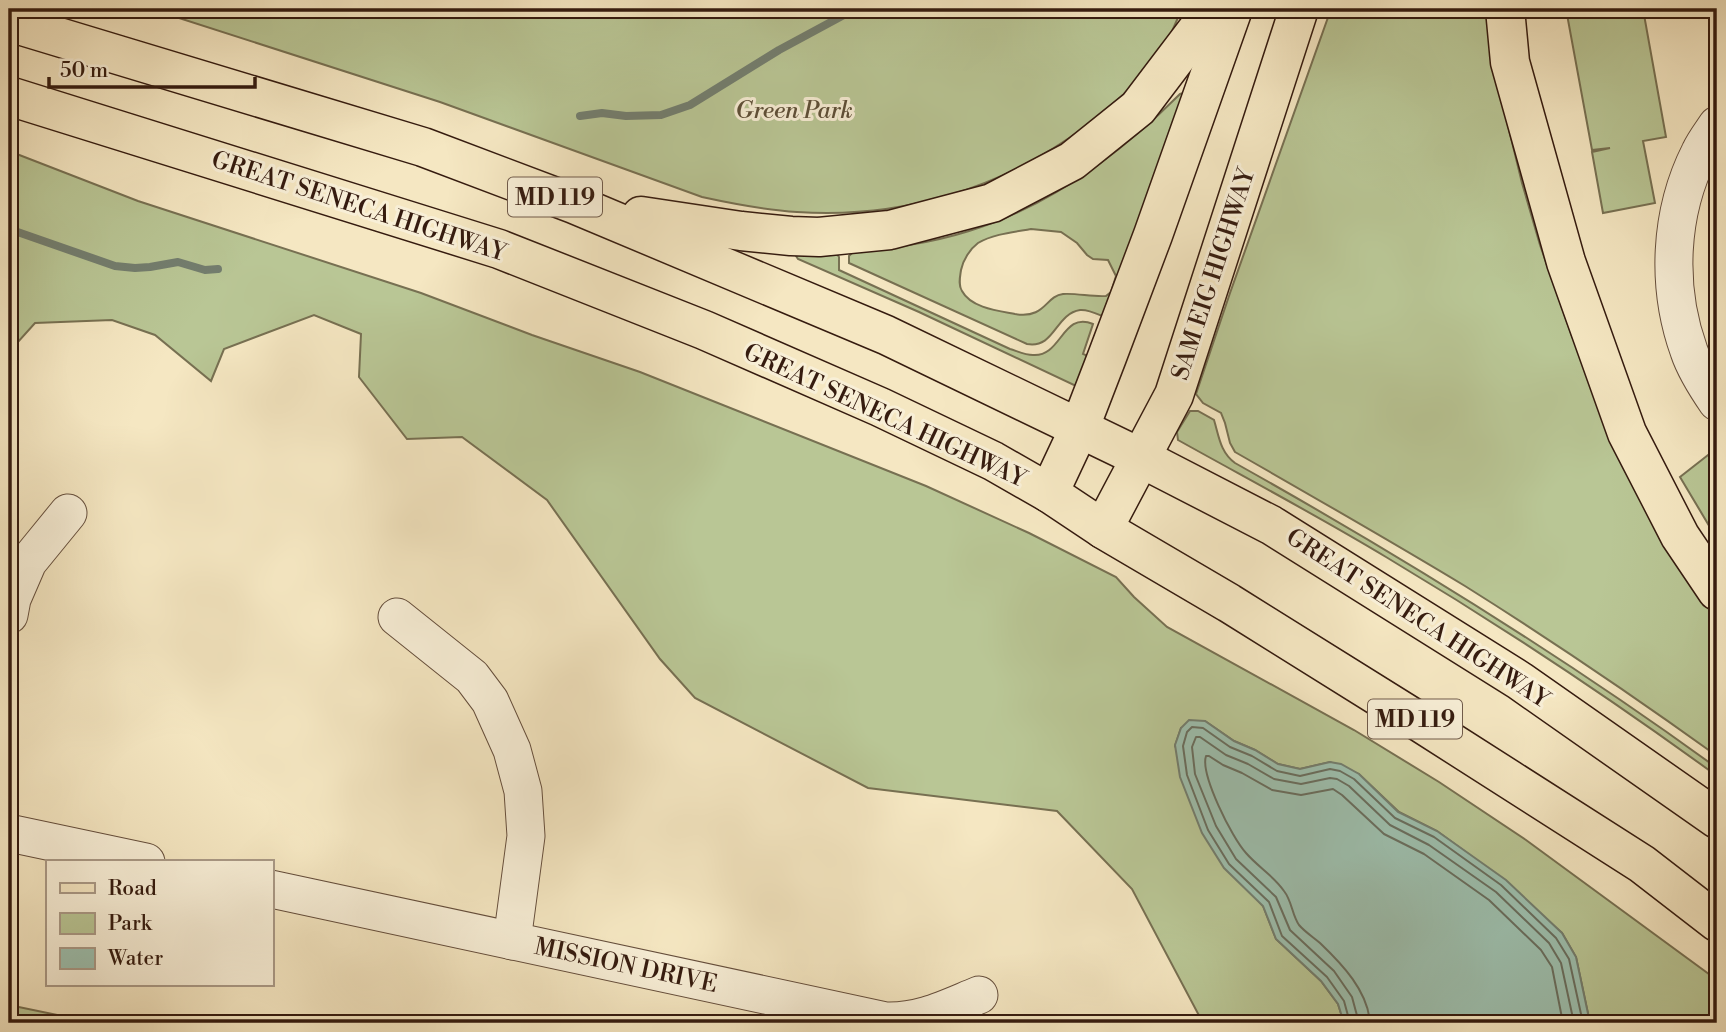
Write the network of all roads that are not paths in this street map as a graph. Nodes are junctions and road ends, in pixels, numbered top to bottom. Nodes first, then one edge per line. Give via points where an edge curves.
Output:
1 (1213, 9) edge
2 (1233, 9) edge
3 (1299, 9) edge
4 (1505, 9) edge
5 (9, 22) edge
6 (9, 96) edge
7 (1717, 125) edge
8 (574, 204) junction
9 (1717, 402) edge
10 (1080, 428) junction
11 (1141, 458) junction
12 (1049, 493) junction
13 (68, 513) dead end
14 (1103, 530) junction
15 (1717, 591) edge
16 (9, 615) edge
17 (397, 617) dead end
18 (1717, 818) edge
19 (9, 833) edge
20 (137, 860) edge
21 (273, 889) edge
22 (1717, 922) edge
23 (512, 941) junction
24 (979, 995) dead end

1 - 8 main road via 1138,108 1072,161 992,203 890,230 819,237 741,231
2 - 10 main road
3 - 11 main road, SAM EIG HIGHWAY via 1174,395
4 - 15 main road via 1510,62 1562,248 1627,433 1680,536
5 - 8 main road, GREAT SENECA HIGHWAY / MD 119 via 424,147
6 - 12 main road, GREAT SENECA HIGHWAY / MD 119 via 499,249 867,402 993,461
7 - 9 street via 1683,195 1673,246 1676,303 1689,351
8 - 10 main road, GREAT SENECA HIGHWAY / MD 119 via 886,335
10 - 11 main road, GREAT SENECA HIGHWAY / MD 119
10 - 12 main road
11 - 14 main road, SAM EIG HIGHWAY
11 - 18 main road, GREAT SENECA HIGHWAY / MD 119 via 1295,540 1520,681
12 - 14 main road, GREAT SENECA HIGHWAY / MD 119
13 - 16 street via 28,562
14 - 22 main road, GREAT SENECA HIGHWAY / MD 119 via 1241,610 1642,864
17 - 23 street via 471,677 490,701 512,750 523,791 526,836
19 - 20 street
21 - 23 street, MISSION DRIVE
23 - 24 street, MISSION DRIVE via 886,1021 924,1017

